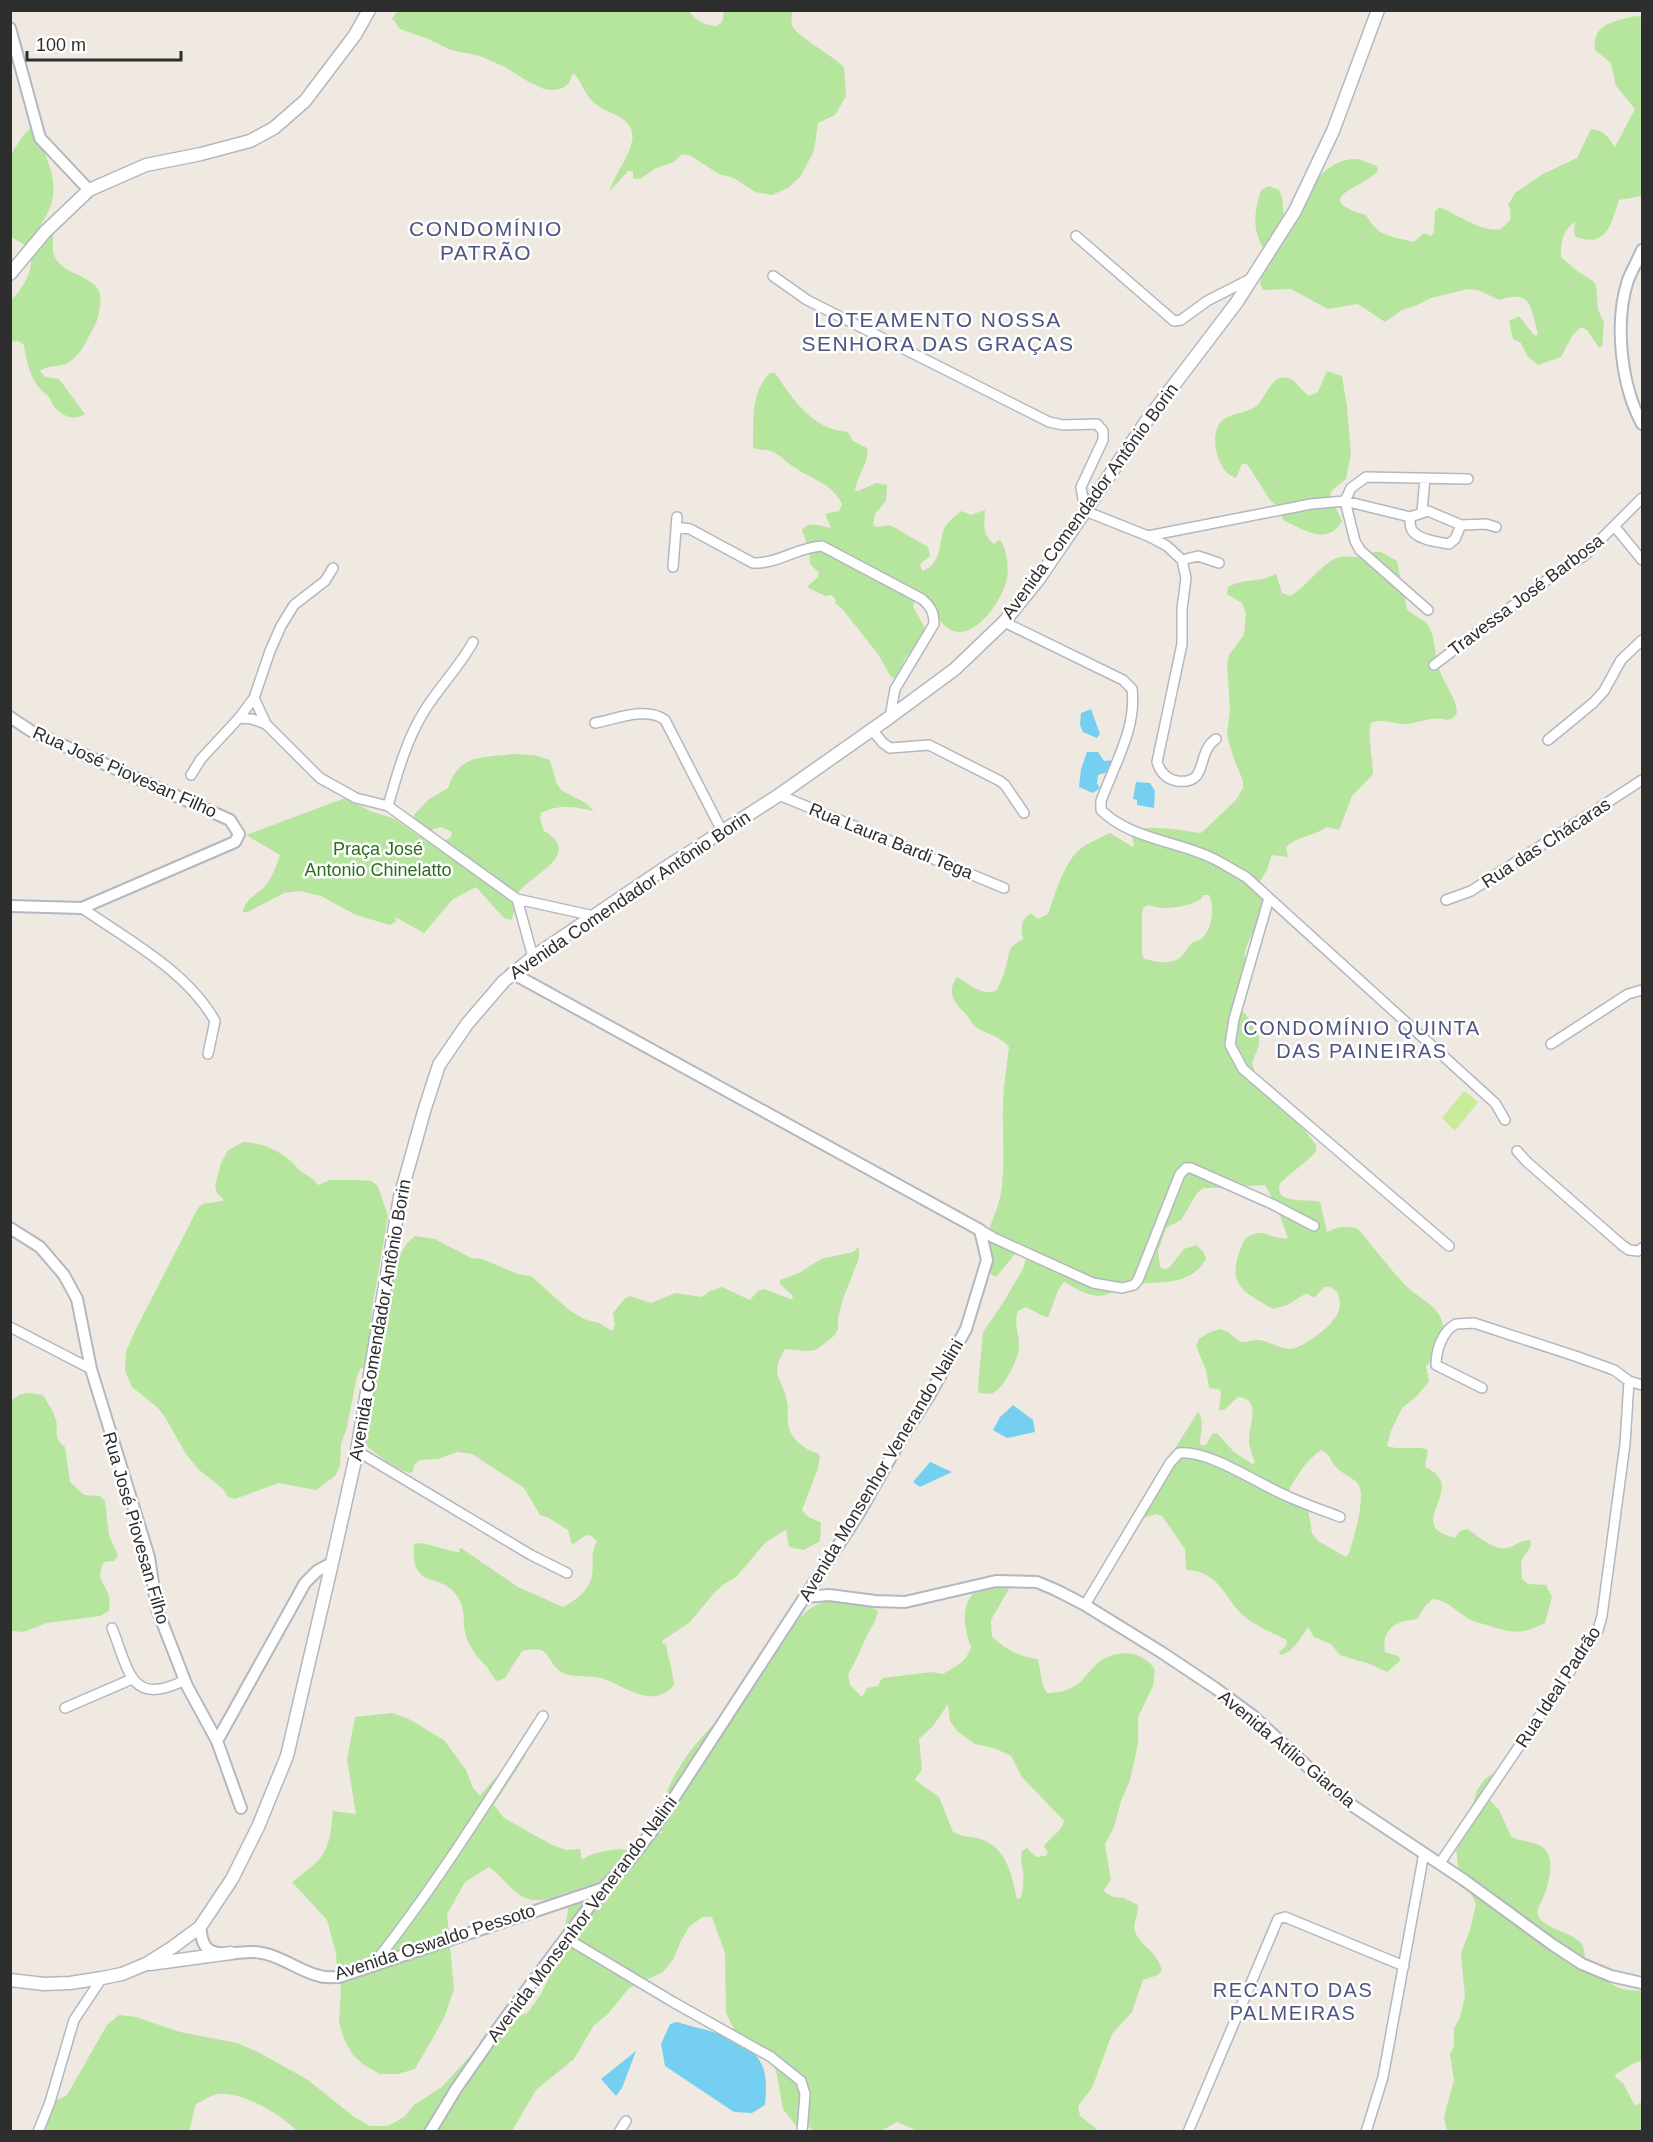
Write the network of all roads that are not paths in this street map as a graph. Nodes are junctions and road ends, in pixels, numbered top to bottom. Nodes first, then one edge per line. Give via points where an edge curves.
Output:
1 (369, 10) edge
2 (1378, 10) edge
3 (10, 28) edge
4 (89, 190) junction
5 (1076, 236) dead end
6 (1642, 250) edge
7 (10, 274) edge
8 (773, 276) dead end
9 (1252, 278) junction
10 (1642, 424) edge
11 (1425, 478) junction
12 (1468, 479) dead end
13 (1642, 498) edge
14 (1344, 501) junction
15 (1085, 511) junction
16 (1422, 512) junction
17 (1410, 517) junction
18 (1461, 525) junction
19 (1496, 527) dead end
20 (1615, 527) junction
21 (1148, 536) junction
22 (1182, 560) junction
23 (1642, 560) edge
24 (1220, 563) dead end
25 (673, 567) dead end
26 (333, 568) dead end
27 (1428, 610) dead end
28 (1004, 622) junction
29 (1642, 640) edge
30 (473, 642) dead end
31 (1434, 665) dead end
32 (254, 698) junction
33 (10, 717) edge
34 (890, 717) junction
35 (239, 718) junction
36 (595, 723) dead end
37 (266, 724) junction
38 (872, 730) junction
39 (1216, 740) dead end
40 (1548, 740) dead end
41 (191, 775) dead end
42 (1642, 780) edge
43 (779, 795) junction
44 (388, 806) junction
45 (1024, 813) dead end
46 (722, 831) junction
47 (1004, 888) dead end
48 (1269, 898) junction
49 (517, 899) junction
50 (1446, 900) dead end
51 (10, 906) edge
52 (82, 908) junction
53 (594, 916) junction
54 (533, 957) junction
55 (512, 973) junction
56 (1642, 990) edge
57 (1551, 1044) dead end
58 (208, 1054) dead end
59 (1505, 1120) dead end
60 (1517, 1151) dead end
61 (1314, 1226) dead end
62 (10, 1228) edge
63 (980, 1230) junction
64 (1449, 1246) dead end
65 (1642, 1248) edge
66 (10, 1327) edge
67 (91, 1369) junction
68 (1629, 1381) junction
69 (1642, 1385) edge
70 (1482, 1388) dead end
71 (357, 1451) junction
72 (1340, 1516) dead end
73 (332, 1563) junction
74 (567, 1573) dead end
75 (805, 1597) junction
76 (1085, 1605) junction
77 (112, 1628) dead end
78 (132, 1679) junction
79 (185, 1680) junction
80 (65, 1708) dead end
81 (543, 1716) dead end
82 (217, 1741) junction
83 (241, 1808) dead end
84 (1424, 1853) junction
85 (1440, 1863) junction
86 (604, 1887) junction
87 (200, 1927) junction
88 (566, 1938) junction
89 (231, 1953) junction
90 (146, 1964) junction
91 (372, 1966) junction
92 (1404, 1966) junction
93 (102, 1978) junction
94 (10, 1980) edge
95 (1642, 1983) edge
96 (1373, 2111) junction
97 (626, 2121) dead end
98 (38, 2132) edge
99 (430, 2132) edge
100 (619, 2132) edge
101 (802, 2132) edge
102 (1188, 2132) edge
103 (1366, 2132) edge
104 (1372, 2132) edge

1 - 4 main road via 305,101 274,128 250,141 146,165
2 - 9 main road, Avenida Comendador Antônio Borin via 1333,131 1295,211
3 - 4 street via 40,138
4 - 7 main road via 45,232
5 - 9 street via 1174,321
6 - 10 street via 1628,280 1621,319 1622,363
8 - 15 street via 807,300 1049,422 1097,424 1103,431 1103,440 1081,487
9 - 15 main road, Avenida Comendador Antônio Borin
11 - 12 street
11 - 14 street via 1366,477 1351,488
11 - 16 street
13 - 20 street, Travessa José Barbosa
14 - 17 street
14 - 21 street
14 - 27 street via 1360,550
15 - 21 street
15 - 28 main road, Avenida Comendador Antônio Borin
16 - 17 street
16 - 18 street via 1435,513
17 - 18 street via 1416,534 1449,544
18 - 19 street
20 - 23 street
20 - 31 street, Travessa José Barbosa via 1584,556
21 - 22 street
22 - 24 street via 1198,556
22 - 39 street via 1186,578 1182,644 1157,762 1159,769 1173,780 1190,782 1196,778 1207,748
25 - 34 street via 676,522 753,563 764,564 822,546 922,599 934,615 934,624 895,689
26 - 32 street via 325,581 294,605 270,651
28 - 34 main road, Avenida Comendador Antônio Borin via 955,669
28 - 48 street via 1132,689 1130,730 1101,801 1101,810 1138,833 1202,853 1246,877
29 - 40 street via 1622,660 1593,703
30 - 44 street via 424,711 404,754
32 - 35 street
32 - 37 street
33 - 52 street, Rua José Piovesan Filho via 32,731 230,820 239,834 236,842
34 - 38 main road, Avenida Comendador Antônio Borin
35 - 37 street
35 - 41 street
36 - 46 street via 645,713 660,715
37 - 44 street via 320,778 356,798
38 - 43 main road, Avenida Comendador Antônio Borin
38 - 45 street via 890,748 929,745 1003,783
42 - 50 street, Rua das Chácaras via 1471,891
43 - 46 main road, Avenida Comendador Antônio Borin
43 - 47 street, Rua Laura Bardi Tega
44 - 49 street
46 - 53 main road, Avenida Comendador Antônio Borin
48 - 59 street via 1495,1103
48 - 64 street via 1230,1045 1243,1069
49 - 53 street
49 - 54 street
51 - 52 street, Rua José Piovesan Filho
52 - 58 street via 180,976 208,1008 215,1021
53 - 54 main road, Avenida Comendador Antônio Borin
54 - 55 main road, Avenida Comendador Antônio Borin
55 - 63 street
55 - 71 main road, Avenida Comendador Antônio Borin via 467,1024 439,1065 424,1108 400,1197
56 - 57 street via 1628,994
60 - 65 street via 1622,1245 1629,1250
61 - 63 street via 1186,1168 1180,1174 1138,1280 1122,1288 1093,1283
62 - 67 street, Rua José Piovesan Filho via 40,1247 64,1275 77,1299
63 - 75 street, Avenida Monsenhor Venerando Nalini via 987,1260 966,1329 858,1515
66 - 67 street
67 - 79 street, Rua José Piovesan Filho via 148,1557 157,1610
68 - 69 street
68 - 70 street via 1614,1370 1575,1356 1474,1323 1456,1324 1446,1332 1436,1353 1436,1365
68 - 85 street, Rua Ideal Padrão via 1598,1630
71 - 73 main road, Avenida Comendador Antônio Borin
71 - 74 street
72 - 76 street via 1287,1496 1211,1459 1179,1453
73 - 82 street via 304,1583
73 - 87 main road, Avenida Comendador Antônio Borin via 287,1756 232,1879
75 - 76 street, Avenida Atílio Giarola via 829,1595 905,1602 996,1581 1016,1581 1037,1582
75 - 86 street, Avenida Monsenhor Venerando Nalini via 653,1830
76 - 84 street, Avenida Atílio Giarola via 1253,1716 1353,1806
77 - 78 street
78 - 79 street via 142,1689 152,1691
78 - 80 street
79 - 82 street, Rua José Piovesan Filho
81 - 91 street via 408,1921
82 - 83 street, Rua José Piovesan Filho
84 - 85 street, Avenida Atílio Giarola
84 - 92 street
85 - 95 street, Avenida Atílio Giarola via 1582,1964
86 - 88 street, Avenida Monsenhor Venerando Nalini
86 - 91 street, Avenida Oswaldo Pessoto
87 - 89 street, Avenida Oswaldo Pessoto via 208,1948
87 - 90 main road, Avenida Comendador Antônio Borin
88 - 99 street, Avenida Monsenhor Venerando Nalini via 504,2020
88 - 101 street via 771,2057 801,2081 805,2094
89 - 90 main road
89 - 91 street, Avenida Oswaldo Pessoto via 272,1956 322,1977 339,1977
90 - 93 main road, Avenida Comendador Antônio Borin
92 - 96 street
92 - 102 street via 1280,1917
93 - 94 main road, Avenida Comendador Antônio Borin via 44,1984
93 - 98 street via 74,2020
96 - 103 street
96 - 104 street
97 - 100 street

